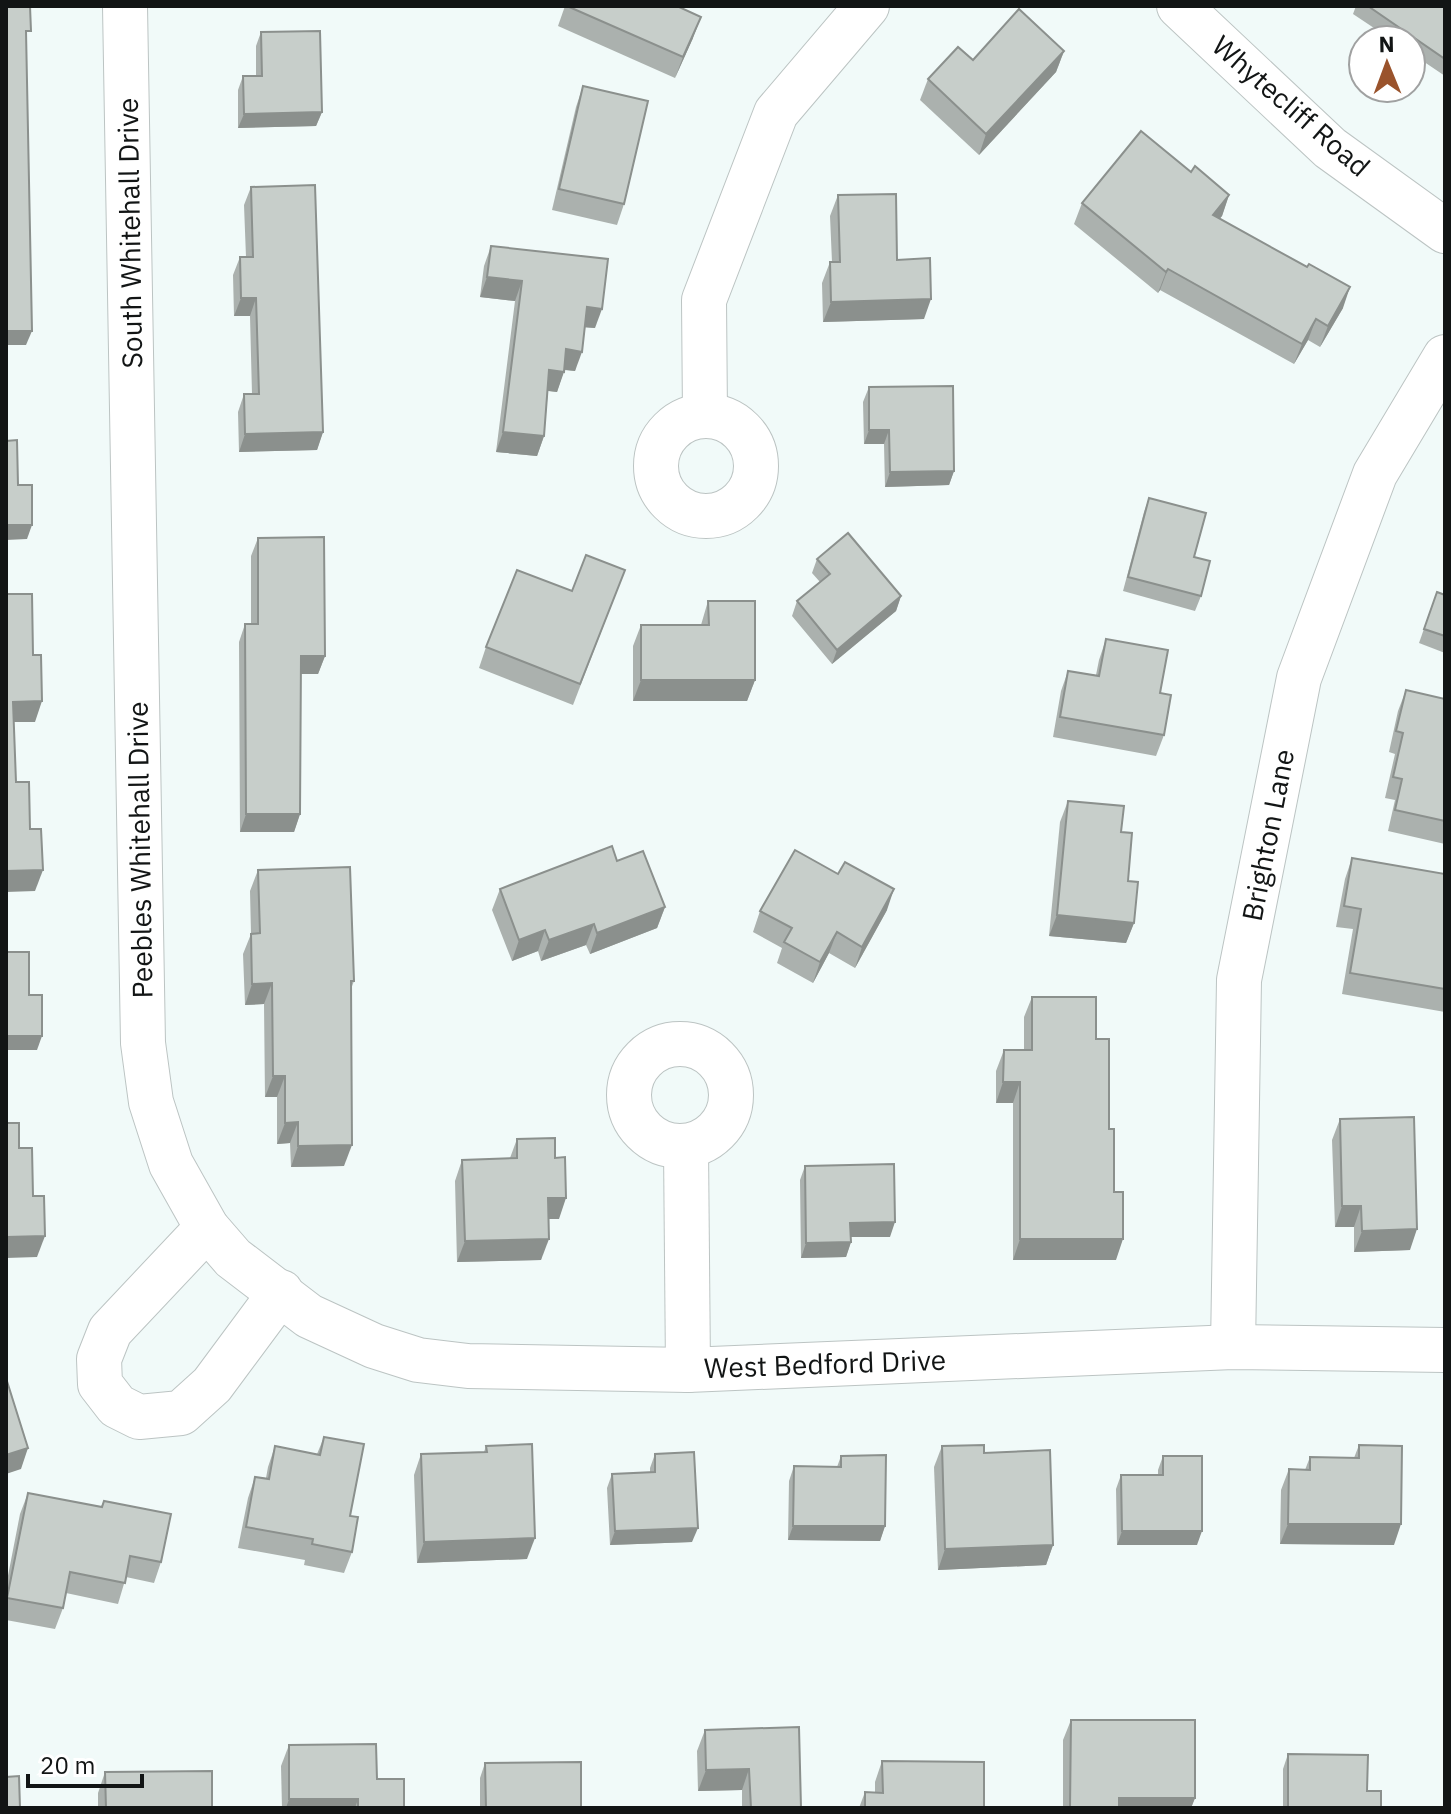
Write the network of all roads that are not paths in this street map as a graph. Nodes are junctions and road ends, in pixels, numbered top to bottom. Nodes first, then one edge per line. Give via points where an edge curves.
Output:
1 (125, 6) edge
2 (867, 6) edge
3 (1179, 6) edge
4 (1445, 231) edge
5 (1445, 357) edge
6 (705, 416) dead end
7 (135, 459) joint
8 (686, 1147) dead end
9 (220, 1243) junction
10 (281, 1292) junction
11 (1233, 1347) junction
12 (1445, 1350) edge
13 (688, 1370) junction

1 - 7 street, South Whitehall Drive
2 - 6 street via 776,113 704,300
3 - 4 street, Whytecliff Road via 1330,148
5 - 11 street, Brighton Lane via 1375,474 1299,678 1239,980
7 - 9 street, Peebles Whitehall Drive via 143,1043 151,1102 171,1164
8 - 13 street
9 - 10 street, West Bedford Drive
9 - 10 street via 110,1331 99,1359 100,1384 117,1406 139,1417 181,1413 212,1385
10 - 13 street, West Bedford Drive via 309,1316 418,1360 468,1366
11 - 12 street, West Bedford Drive
11 - 13 street, West Bedford Drive

